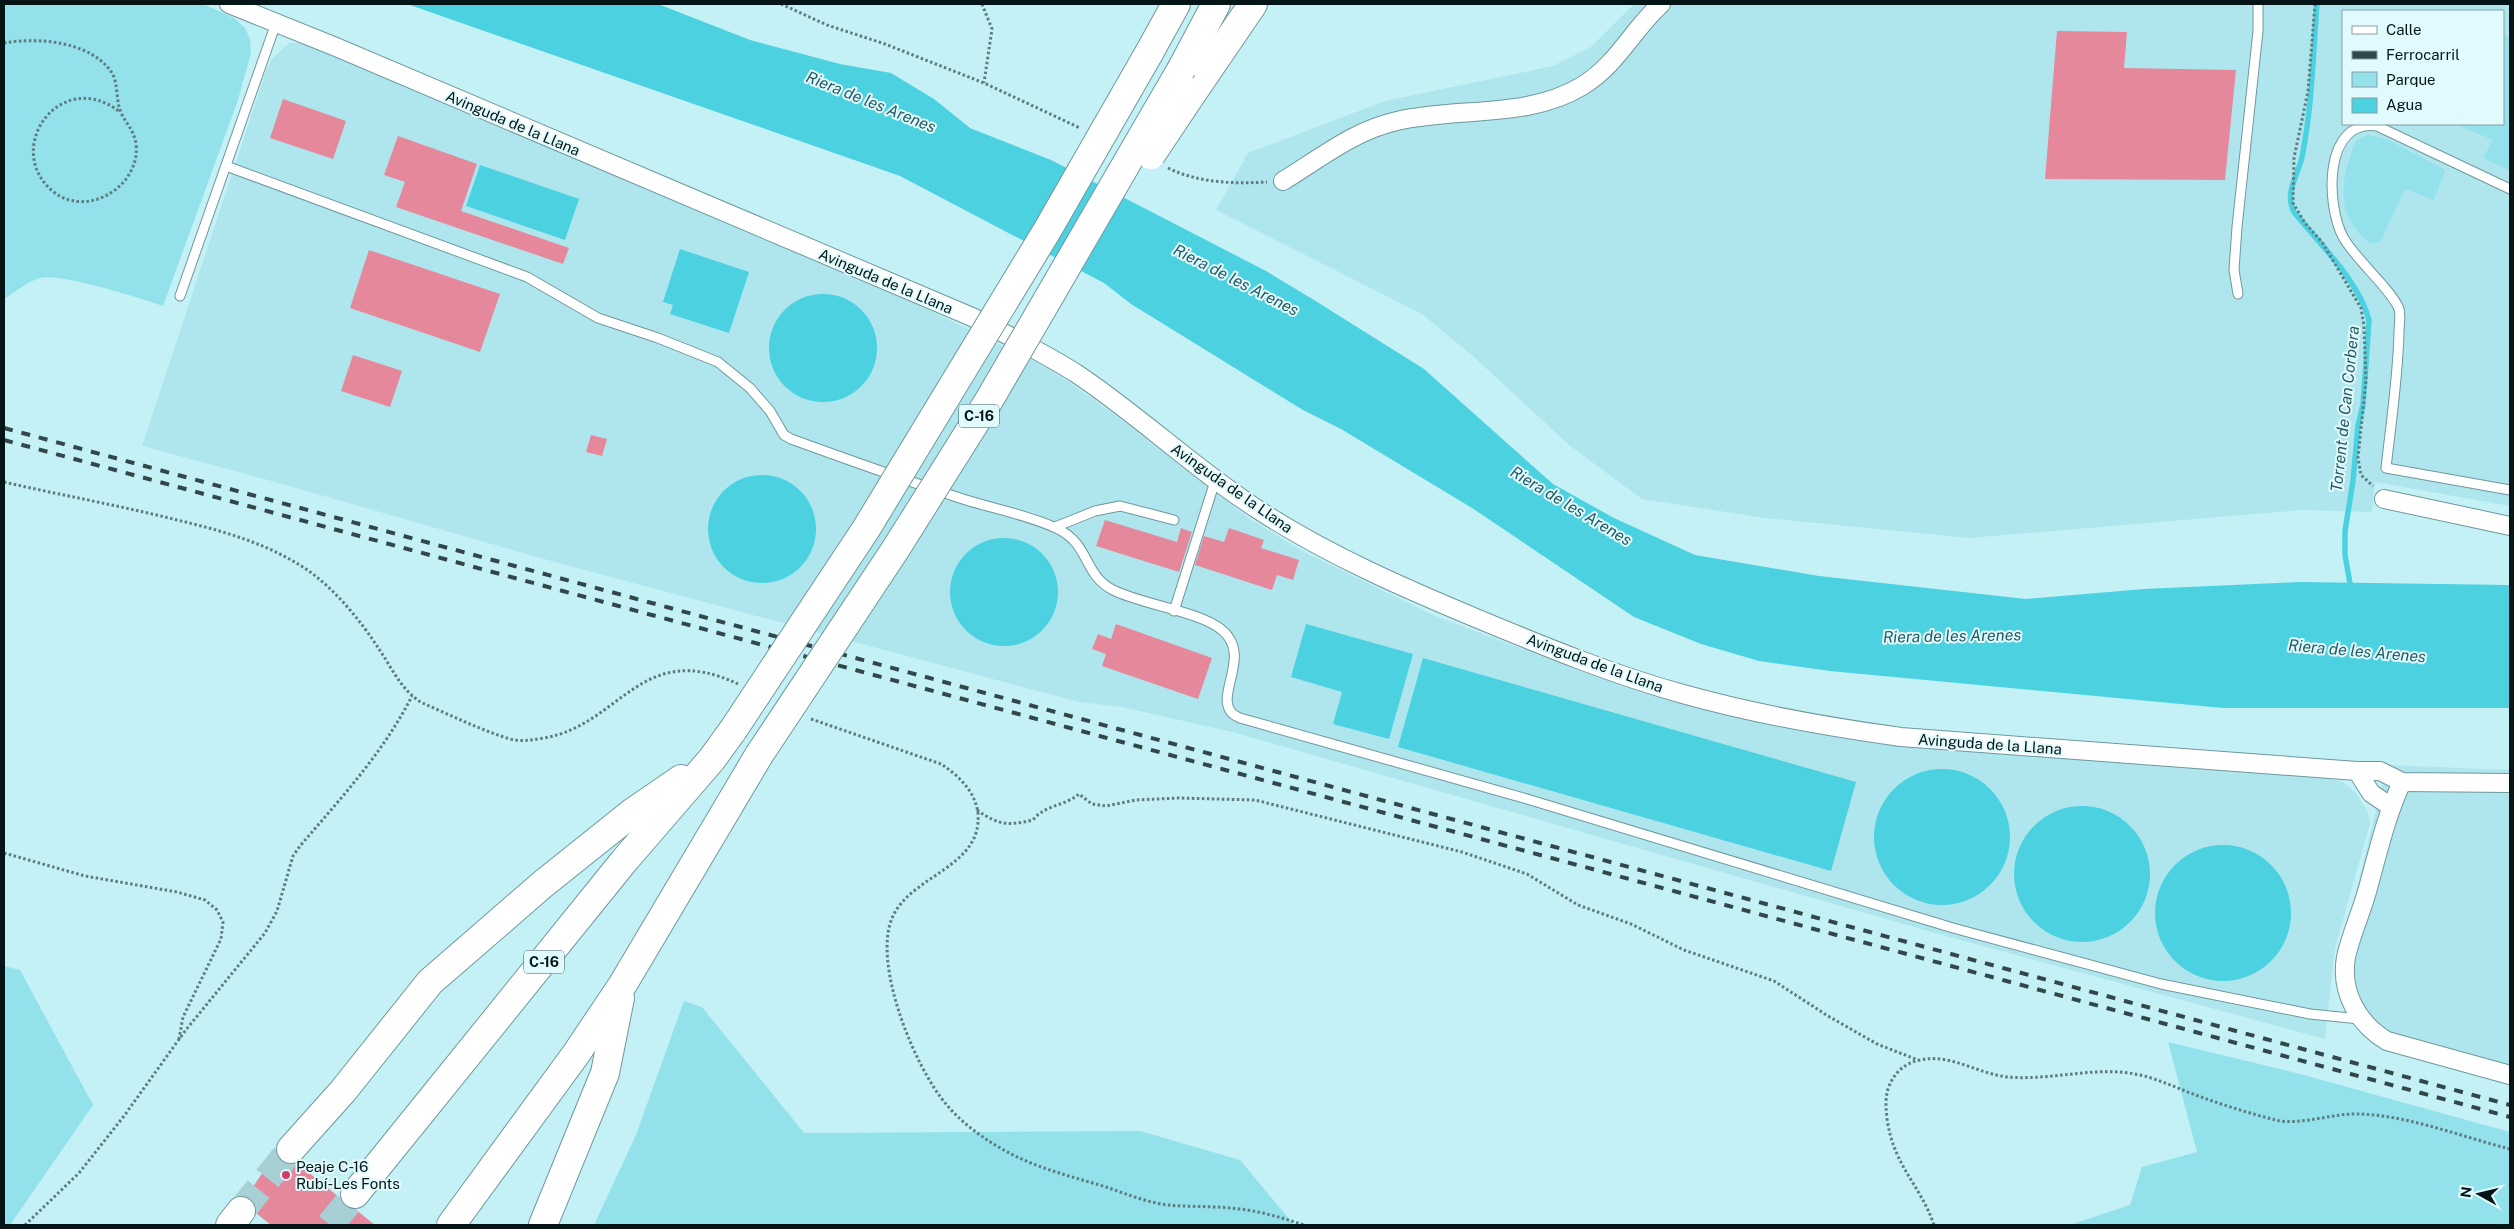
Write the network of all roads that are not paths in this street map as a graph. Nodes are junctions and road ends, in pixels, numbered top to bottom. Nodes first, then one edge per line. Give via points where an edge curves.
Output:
1 (229, 4) edge
2 (1176, 4) edge
3 (1216, 4) edge
4 (1253, 4) edge
5 (1661, 4) edge
6 (2258, 4) edge
7 (276, 23) junction
8 (226, 166) junction
9 (1284, 181) road end
10 (2510, 189) edge
11 (1070, 261) junction
12 (2238, 294) dead end
13 (180, 296) dead end
14 (1216, 478) junction
15 (2510, 490) edge
16 (2384, 499) road end
17 (1174, 520) dead end
18 (2510, 526) edge
19 (1055, 527) junction
20 (1174, 611) junction
21 (712, 759) junction
22 (2357, 771) junction
23 (2402, 782) junction
24 (2510, 783) edge
25 (2391, 807) junction
26 (623, 984) junction
27 (2360, 1019) junction
28 (2510, 1074) edge
29 (291, 1149) tunnel mouth
30 (355, 1194) tunnel mouth
31 (451, 1225) edge
32 (543, 1225) edge

1 - 7 street, Avinguda de la Llana
2 - 21 highway, C-16, bridge via 1048,229 866,529
3 - 11 highway, C-16, bridge
4 - 11 highway, bridge via 1106,222
5 - 9 street via 1613,60 1566,95 1529,105 1396,121 1367,130
6 - 12 lane via 2234,270
7 - 8 lane
7 - 14 street, Avinguda de la Llana via 972,317 1078,375
8 - 13 lane
8 - 19 lane via 526,277 598,318 718,362 750,388 770,411 784,435 791,439 966,500
10 - 15 lane via 2377,126 2366,125 2355,127 2346,134 2336,153 2332,207 2350,250 2399,309 2399,345 2386,468
11 - 26 highway, C-16, bridge via 988,402 895,550 759,755
14 - 20 lane
14 - 22 street, Avinguda de la Llana via 1298,534 1386,579 1599,667 1681,694 1834,728 1902,737
16 - 18 street
17 - 19 lane via 1120,506 1095,511
19 - 20 lane via 1079,543 1093,574 1101,582 1127,596
20 - 27 lane via 1210,623 1230,639 1235,657 1227,702 1231,712 1259,725 1527,799 1953,928 2161,984 2310,1014
21 - 29 highway, C-16 via 633,812 543,884 430,982 343,1091
21 - 30 highway, C-16 via 624,862
22 - 23 street, Avinguda de la Llana via 2380,771
22 - 25 street via 2371,792
23 - 24 street, Avinguda de la Llana
23 - 25 street
25 - 27 street via 2346,958 2348,988
26 - 31 highway, C-16
26 - 32 highway, C-16 via 605,1072
27 - 28 street via 2387,1041

